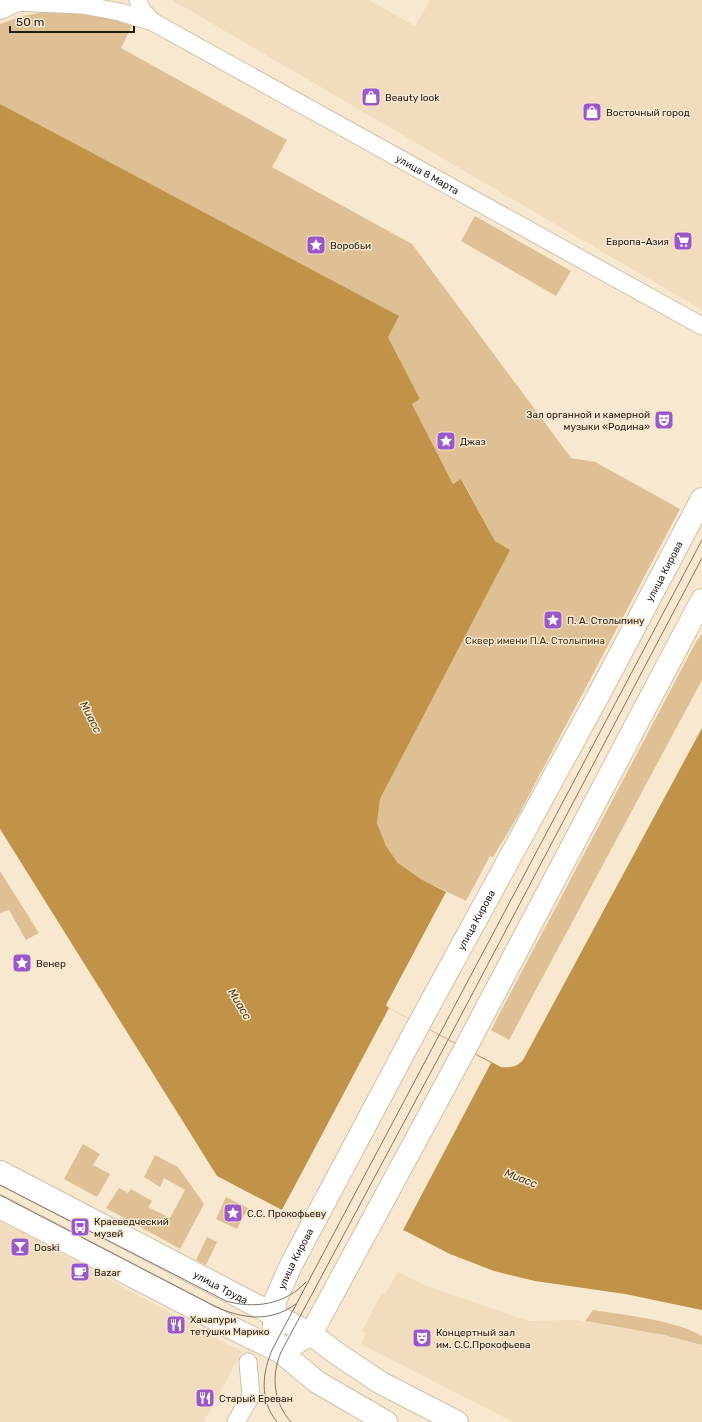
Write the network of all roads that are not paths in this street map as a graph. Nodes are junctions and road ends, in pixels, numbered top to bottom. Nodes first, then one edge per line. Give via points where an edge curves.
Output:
1 (138, 0) edge
2 (10, 3) edge
3 (153, 22) junction
4 (702, 326) edge
5 (702, 499) edge
6 (702, 600) edge
7 (0, 1172) edge
8 (0, 1207) edge
9 (276, 1314) junction
10 (311, 1334) junction
11 (277, 1350) junction
12 (248, 1362) dead end
13 (236, 1422) edge
14 (386, 1422) edge
15 (457, 1422) edge

1 - 3 street via 141,9
2 - 3 street via 82,5 120,12
3 - 4 street, улица 8 Марта
5 - 9 main road, улица Кирова via 291,1265 275,1301
6 - 10 main road
7 - 9 main road, улица Труда
8 - 11 main road
9 - 10 main road, улица Труда
9 - 11 main road, улица Кирова
10 - 11 main road
10 - 15 main road, улица Труда via 381,1383
11 - 14 main road via 317,1382
12 - 13 street via 251,1396

